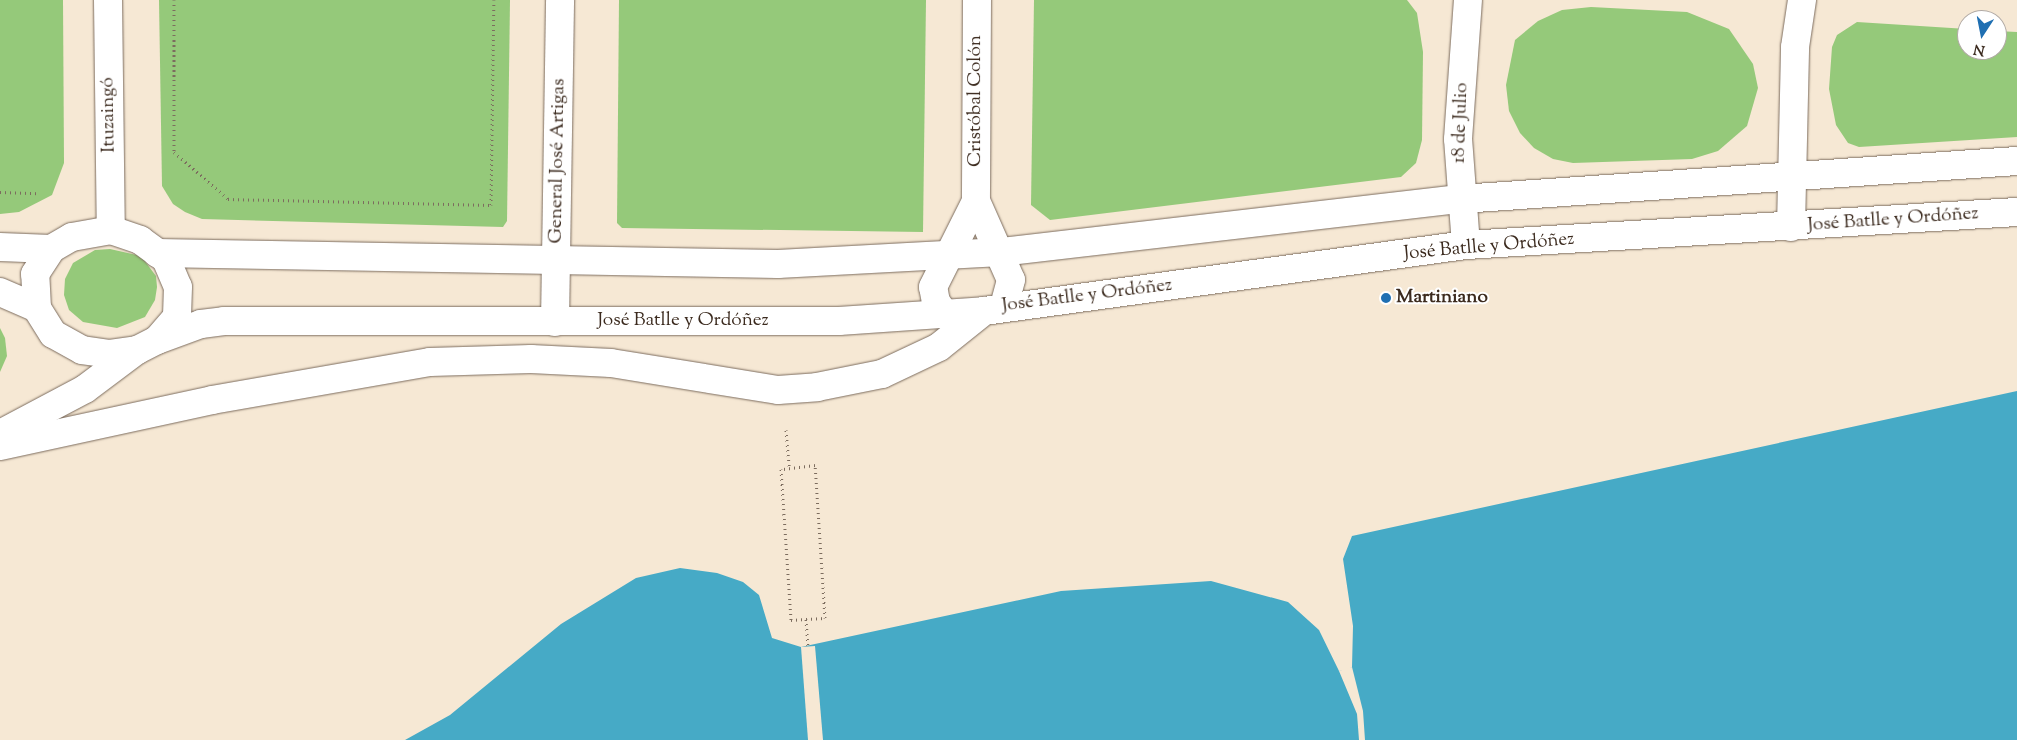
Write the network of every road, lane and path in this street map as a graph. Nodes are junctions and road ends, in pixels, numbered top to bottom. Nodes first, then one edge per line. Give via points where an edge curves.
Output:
1 (108, 0) edge
2 (174, 0) edge
3 (494, 0) edge
4 (560, 0) edge
5 (977, 0) edge
6 (1468, 0) edge
7 (1802, 0) edge
8 (2017, 161) edge
9 (1791, 178) junction
10 (0, 192) edge
11 (38, 193) dead end
12 (1461, 199) junction
13 (976, 201) junction
14 (2017, 212) edge
15 (1791, 227) junction
16 (111, 230) junction
17 (1466, 246) junction
18 (0, 247) edge
19 (51, 249) junction
20 (1001, 252) junction
21 (157, 253) junction
22 (949, 255) junction
23 (557, 262) junction
24 (0, 292) edge
25 (37, 308) junction
26 (994, 308) junction
27 (944, 313) junction
28 (555, 322) junction
29 (147, 345) junction
30 (786, 430) dead end
31 (0, 434) edge
32 (0, 446) edge
33 (789, 468) junction
34 (806, 619) junction
35 (808, 646) dead end

1 - 16 street, Ituzaingó
2 - 3 path via 174,152 228,199 491,205
4 - 23 street, General José Artigas
5 - 13 street, Cristóbal Colón
6 - 12 street, 18 de Julio via 1458,140
7 - 9 street via 1795,47
8 - 9 street
9 - 12 street
9 - 15 street
10 - 11 path
12 - 17 street, 18 de Julio
12 - 20 street
13 - 20 street
13 - 22 street
14 - 15 street, José Batlle y Ordóñez
15 - 17 street, José Batlle y Ordóñez
16 - 19 street via 72,237
16 - 21 street via 140,240
17 - 26 street, José Batlle y Ordóñez
18 - 19 street
19 - 25 street via 35,274
20 - 22 street
20 - 26 street via 1011,280
21 - 23 street
21 - 29 street via 166,259 178,287 177,317
22 - 23 street via 778,264
22 - 27 street via 933,287 936,302
23 - 28 street, General José Artigas
24 - 25 street
25 - 29 street via 53,334 82,350 110,354
26 - 27 street, José Batlle y Ordóñez
26 - 32 street via 939,348 882,374 817,387 778,390 611,363 531,359 430,362 212,400
27 - 28 street, José Batlle y Ordóñez via 839,321
28 - 29 street, José Batlle y Ordóñez via 224,321 201,324
29 - 31 street via 85,389
30 - 33 path
33 - 34 path via 781,469 791,620
33 - 34 path via 814,465 826,618
34 - 35 path

